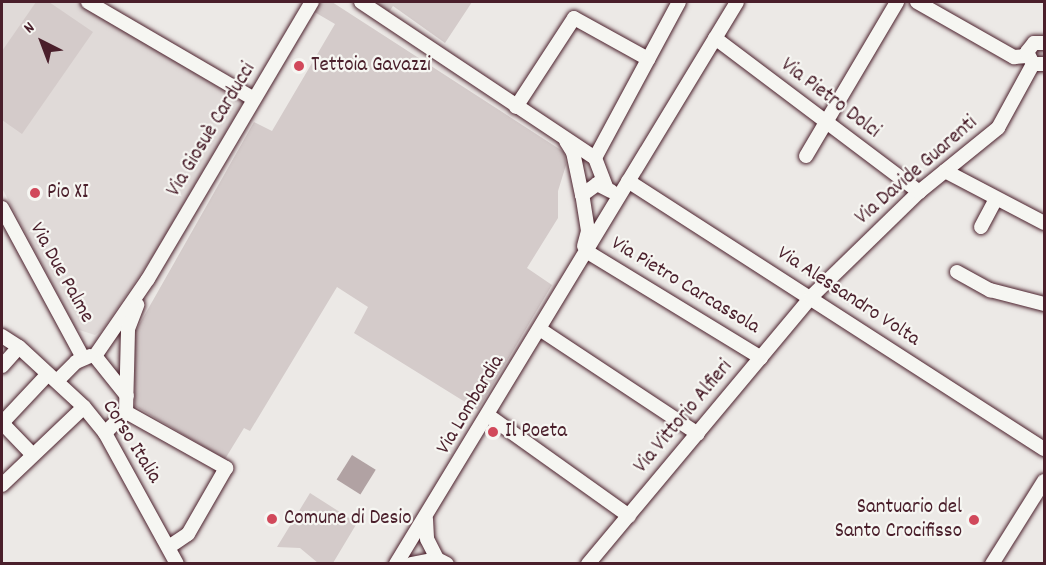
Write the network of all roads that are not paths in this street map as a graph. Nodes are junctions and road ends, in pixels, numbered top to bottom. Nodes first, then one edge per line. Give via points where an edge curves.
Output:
1 (88, 2) edge
2 (312, 2) edge
3 (361, 2) edge
4 (679, 2) edge
5 (737, 2) edge
6 (897, 2) edge
7 (917, 2) edge
8 (715, 38) junction
9 (1044, 43) edge
10 (648, 59) junction
11 (1038, 64) edge
12 (254, 99) junction
13 (516, 108) junction
14 (825, 123) junction
15 (563, 137) junction
16 (806, 156) dead end
17 (595, 158) junction
18 (945, 171) junction
19 (631, 177) junction
20 (606, 186) junction
21 (919, 192) junction
22 (582, 195) junction
23 (996, 199) junction
24 (2, 208) edge
25 (610, 209) junction
26 (585, 211) junction
27 (1044, 223) edge
28 (981, 227) dead end
29 (12, 228) junction
30 (2, 238) edge
31 (586, 251) junction
32 (578, 265) junction
33 (957, 272) dead end
34 (148, 279) junction
35 (811, 297) junction
36 (1044, 304) edge
37 (541, 330) junction
38 (2, 336) edge
39 (19, 347) junction
40 (89, 357) junction
41 (761, 358) junction
42 (2, 366) edge
43 (52, 378) junction
44 (127, 396) junction
45 (84, 406) junction
46 (126, 412) junction
47 (489, 416) junction
48 (3, 421) edge
49 (105, 433) junction
50 (698, 434) junction
51 (1044, 449) edge
52 (33, 455) junction
53 (1044, 482) edge
54 (2, 485) edge
55 (629, 516) junction
56 (426, 519) junction
57 (169, 548) junction
58 (442, 561) edge
59 (177, 564) edge
60 (396, 564) edge
61 (411, 564) edge
62 (588, 564) edge
63 (992, 564) edge

1 - 12 street
2 - 12 street, Via Giosuè Carducci
3 - 13 street
4 - 10 street
5 - 8 street, Via Lombardia
6 - 14 street
7 - 11 street via 1014,57
8 - 14 street, Via Pietro Dolci
8 - 19 street, Via Lombardia
9 - 11 street via 1030,45
10 - 13 street via 574,18
10 - 17 street
11 - 18 street, Via Davide Guarenti via 998,128
12 - 34 street, Via Giosuè Carducci
13 - 15 street
14 - 16 street
14 - 21 street, Via Pietro Dolci
15 - 17 street
15 - 22 street via 573,152
17 - 20 street
18 - 21 street, Via Davide Guarenti
18 - 23 street
19 - 20 street
19 - 25 street, Via Lombardia
19 - 35 street, Via Alessandro Volta
20 - 22 street via 592,185
20 - 25 street via 612,193
21 - 35 street, Via Davide Guarenti
22 - 26 street, Via Lombardia
23 - 27 street
23 - 28 street
24 - 29 street, Via Due Palme
25 - 26 street via 598,217
25 - 31 street, Via Lombardia
26 - 32 street, Via Lombardia via 588,231
29 - 30 street
29 - 40 street, Via Due Palme
31 - 32 street, Via Lombardia
31 - 41 street, Via Pietro Carcassola
32 - 37 street, Via Lombardia
33 - 36 street via 990,290
34 - 40 street, Via Giosuè Carducci
34 - 44 street, Via Giosuè Carducci via 128,329
35 - 41 street, Via Vittorio Alfieri
35 - 51 street, Via Alessandro Volta
37 - 47 street, Via Lombardia
37 - 50 street
38 - 39 street, Corso Italia
39 - 42 street
39 - 43 street, Corso Italia
40 - 43 street, Via Giosuè Carducci
40 - 44 street
41 - 50 street, Via Vittorio Alfieri
43 - 45 street, Corso Italia
43 - 48 street, Via Giosuè Carducci
44 - 46 street, Via Giosuè Carducci
45 - 49 street, Corso Italia
45 - 52 street
46 - 49 street
46 - 57 street via 226,468 188,534
47 - 55 street
47 - 56 street, Via Lombardia
48 - 52 street
49 - 57 street, Corso Italia
50 - 55 street, Via Vittorio Alfieri
52 - 54 street
53 - 63 street
55 - 62 street, Via Vittorio Alfieri
56 - 58 street via 427,539
56 - 60 street, Via Lombardia
57 - 59 street, Corso Italia
58 - 61 street

